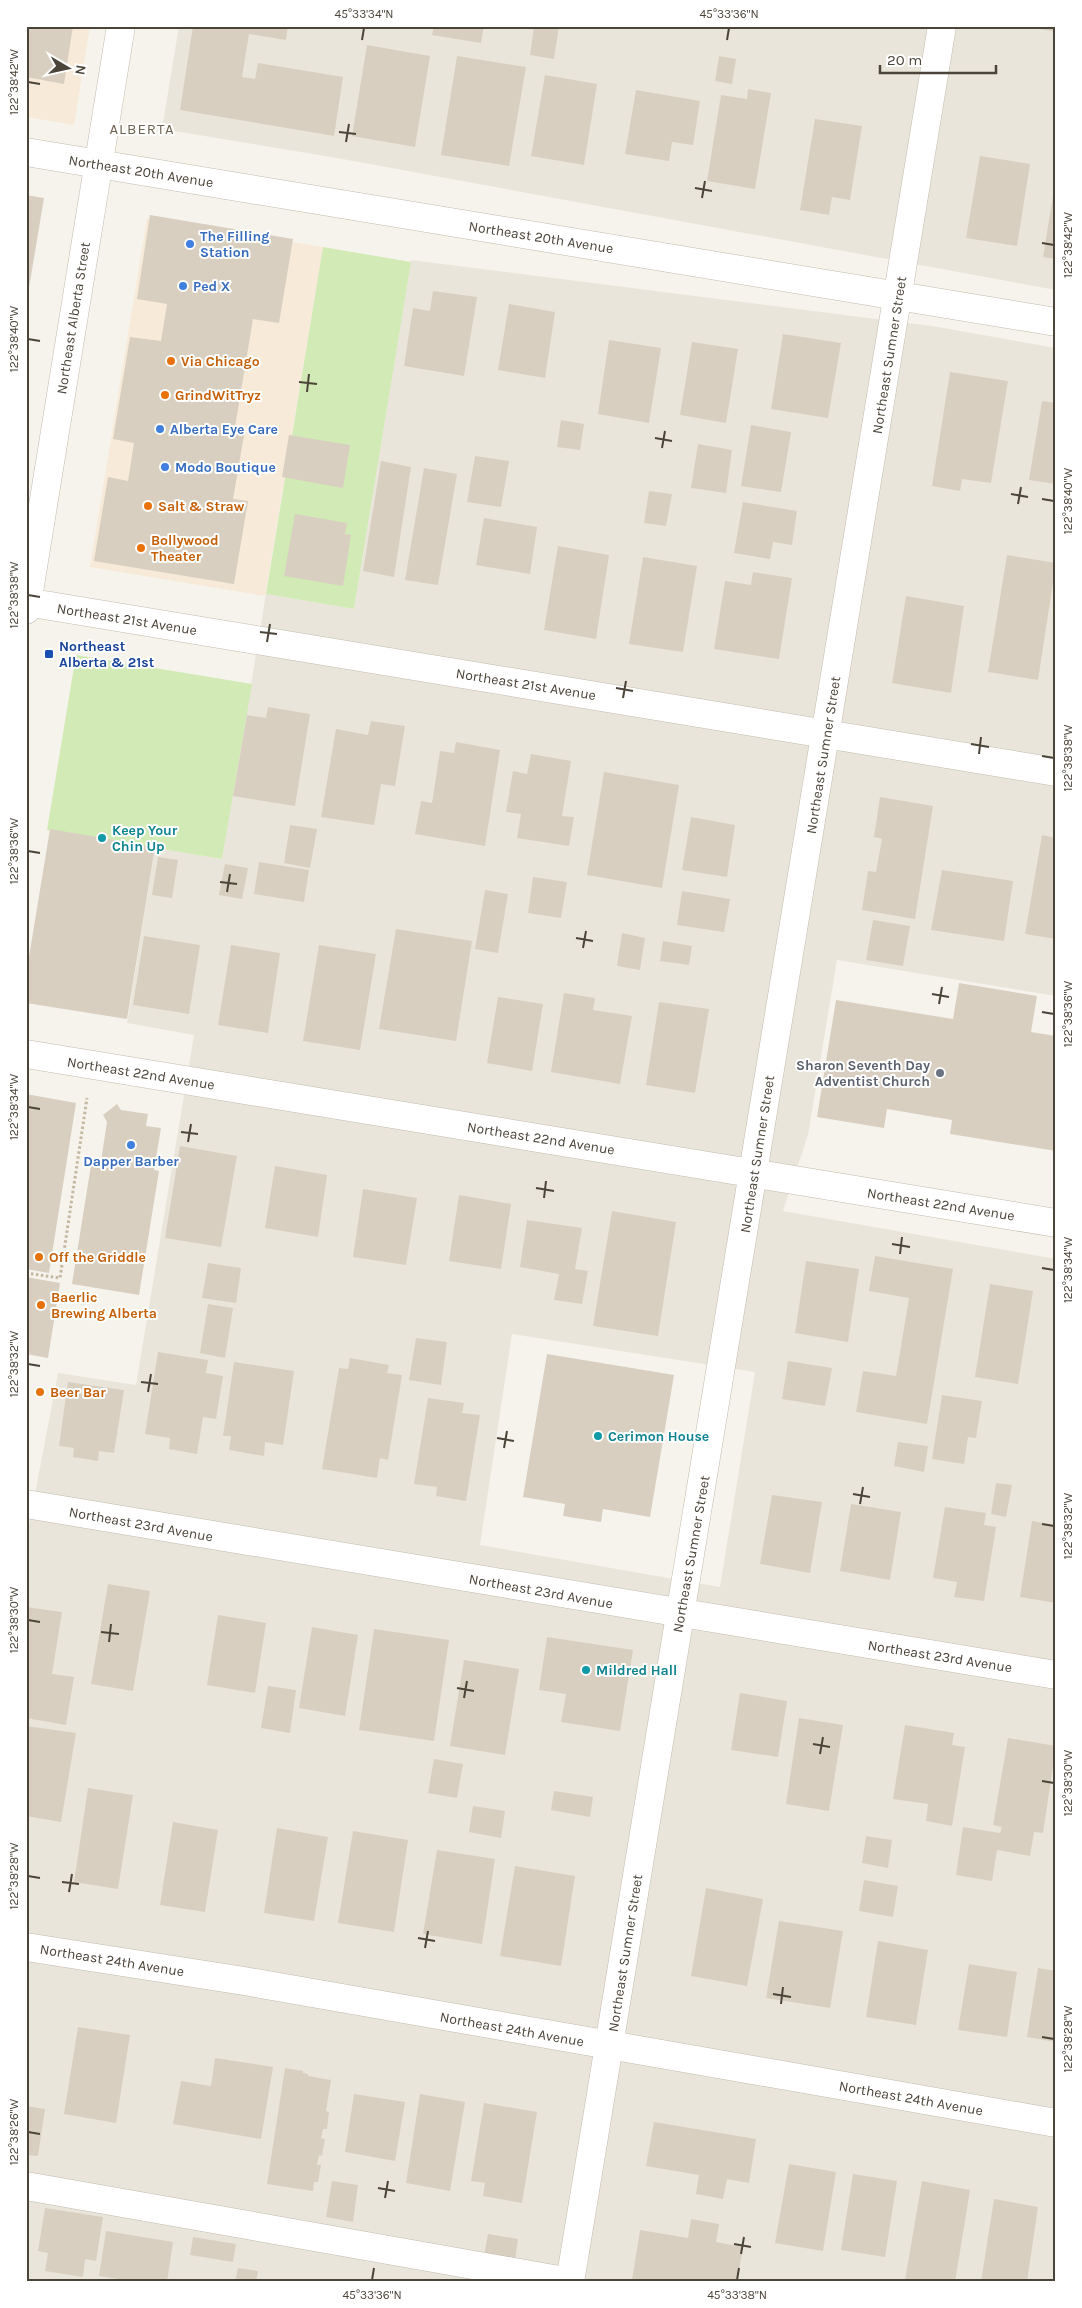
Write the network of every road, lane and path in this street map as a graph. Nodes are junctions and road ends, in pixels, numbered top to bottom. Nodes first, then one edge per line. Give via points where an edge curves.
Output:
1 (121, 26) edge
2 (942, 26) edge
3 (26, 152) edge
4 (99, 164) junction
5 (899, 296) junction
6 (1056, 322) edge
7 (27, 605) edge
8 (827, 734) junction
9 (1056, 772) edge
10 (26, 1054) edge
11 (92, 1065) junction
12 (754, 1173) junction
13 (1056, 1224) edge
14 (26, 1273) edge
15 (26, 1504) edge
16 (681, 1614) junction
17 (1056, 1675) edge
18 (26, 1947) edge
19 (610, 2046) junction
20 (1056, 2123) edge
21 (26, 2186) edge
22 (570, 2282) edge

1 - 4 street, Northeast Alberta Street
2 - 5 street, Northeast Sumner Street
3 - 4 street, Northeast 20th Avenue
4 - 5 street, Northeast 20th Avenue
4 - 7 street, Northeast Alberta Street
5 - 6 street, Northeast 20th Avenue
5 - 8 street, Northeast Sumner Street
7 - 8 street, Northeast 21st Avenue
8 - 9 street, Northeast 21st Avenue
8 - 12 street, Northeast Sumner Street
10 - 11 street, Northeast 22nd Avenue
11 - 12 street, Northeast 22nd Avenue
11 - 14 path via 60,1278
12 - 13 street, Northeast 22nd Avenue
12 - 16 street, Northeast Sumner Street
15 - 16 street, Northeast 23rd Avenue
16 - 17 street, Northeast 23rd Avenue
16 - 19 street, Northeast Sumner Street
18 - 19 street, Northeast 24th Avenue via 244,1981
19 - 20 street, Northeast 24th Avenue
19 - 22 street, Northeast Sumner Street
21 - 22 street

